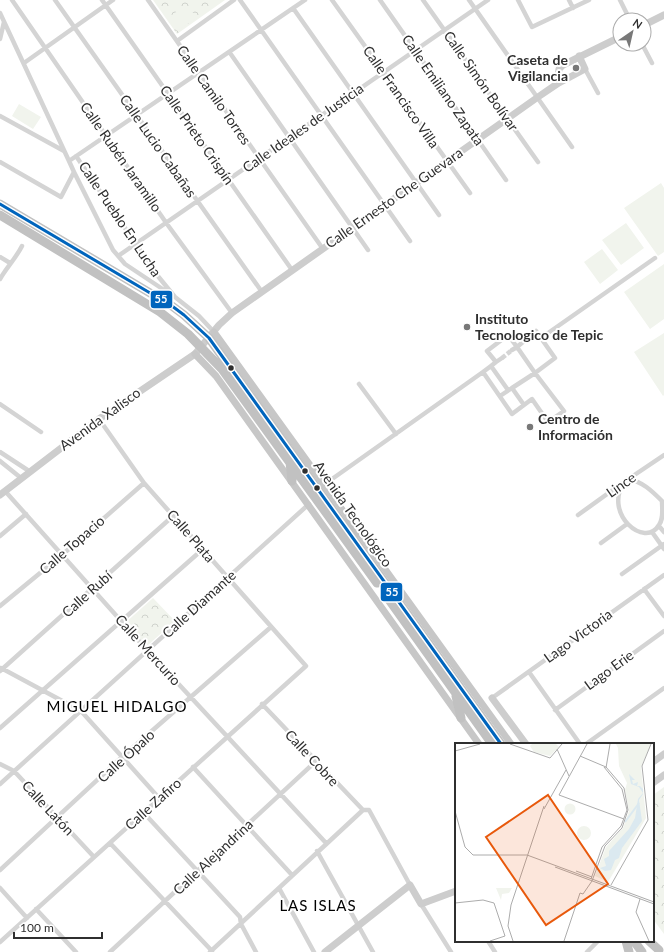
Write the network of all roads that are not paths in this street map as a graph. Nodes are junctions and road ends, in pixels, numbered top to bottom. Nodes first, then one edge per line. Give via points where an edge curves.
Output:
1 (12, 0) edge
2 (55, 0) edge
3 (102, 0) edge
4 (113, 0) edge
5 (148, 0) edge
6 (234, 0) edge
7 (240, 0) edge
8 (305, 0) edge
9 (332, 0) edge
10 (380, 0) edge
11 (423, 0) edge
12 (469, 0) edge
13 (488, 0) edge
14 (518, 0) edge
15 (569, 0) edge
16 (589, 0) edge
17 (620, 0) edge
18 (105, 5) junction
19 (293, 8) junction
20 (474, 8) junction
21 (573, 8) junction
22 (626, 12) edge
23 (0, 13) edge
24 (664, 16) edge
25 (652, 21) edge
26 (4, 22) junction
27 (75, 28) junction
28 (444, 29) junction
29 (261, 31) junction
30 (0, 39) edge
31 (177, 41) junction
32 (612, 41) edge
33 (44, 48) junction
34 (414, 50) junction
35 (646, 52) edge
36 (230, 53) junction
37 (579, 56) junction
38 (24, 63) junction
39 (652, 63) dead end
40 (586, 69) junction
41 (384, 72) junction
42 (199, 73) junction
43 (557, 84) junction
44 (167, 92) junction
45 (598, 93) dead end
46 (353, 94) junction
47 (538, 97) junction
48 (136, 114) junction
49 (0, 116) edge
50 (321, 116) junction
51 (508, 118) junction
52 (106, 135) junction
53 (290, 139) junction
54 (478, 139) junction
55 (572, 147) dead end
56 (64, 151) junction
57 (76, 156) junction
58 (259, 159) junction
59 (446, 160) junction
60 (69, 161) junction
61 (0, 162) edge
62 (538, 162) dead end
63 (74, 172) junction
64 (506, 180) dead end
65 (228, 181) junction
66 (416, 182) junction
67 (470, 193) dead end
68 (198, 203) junction
69 (0, 204) edge
70 (384, 204) junction
71 (0, 215) edge
72 (439, 215) dead end
73 (167, 224) junction
74 (352, 227) junction
75 (410, 241) dead end
76 (135, 245) junction
77 (22, 246) dead end
78 (323, 249) junction
79 (368, 250) dead end
80 (118, 256) junction
81 (0, 257) edge
82 (655, 258) dead end
83 (10, 263) junction
84 (292, 270) junction
85 (0, 279) edge
86 (262, 292) junction
87 (175, 297) junction
88 (232, 313) junction
89 (212, 335) junction
90 (541, 338) junction
91 (202, 347) junction
92 (517, 347) junction
93 (512, 350) tunnel mouth
94 (195, 354) junction
95 (502, 358) tunnel mouth
96 (496, 362) junction
97 (491, 366) junction
98 (483, 372) junction
99 (535, 373) junction
100 (359, 384) dead end
101 (510, 389) junction
102 (500, 396) junction
103 (0, 404) edge
104 (524, 405) junction
105 (99, 419) junction
106 (41, 432) dead end
107 (396, 434) junction
108 (0, 452) edge
109 (664, 455) edge
110 (0, 460) edge
111 (289, 460) junction
112 (29, 472) junction
113 (21, 478) junction
114 (628, 480) junction
115 (292, 481) junction
116 (144, 483) junction
117 (325, 484) junction
118 (2, 493) edge
119 (663, 501) edge
120 (309, 504) junction
121 (26, 514) junction
122 (578, 515) dead end
123 (173, 516) junction
124 (341, 521) junction
125 (627, 524) junction
126 (659, 526) junction
127 (652, 532) junction
128 (664, 532) edge
129 (360, 533) junction
130 (0, 536) edge
131 (601, 544) dead end
132 (663, 546) edge
133 (203, 549) junction
134 (62, 555) junction
135 (622, 574) dead end
136 (664, 575) edge
137 (228, 578) junction
138 (93, 589) junction
139 (644, 589) junction
140 (0, 606) edge
141 (664, 616) edge
142 (121, 620) junction
143 (272, 627) junction
144 (664, 631) edge
145 (147, 650) junction
146 (306, 666) joint
147 (1, 669) edge
148 (529, 672) junction
149 (664, 688) edge
150 (41, 690) junction
151 (456, 692) junction
152 (192, 698) junction
153 (492, 698) joint
154 (262, 704) junction
155 (555, 710) junction
156 (80, 711) junction
157 (461, 718) junction
158 (0, 728) edge
159 (227, 736) junction
160 (479, 743) edge
161 (491, 743) edge
162 (507, 743) edge
163 (525, 743) edge
164 (579, 743) edge
165 (587, 743) edge
166 (664, 754) edge
167 (122, 757) junction
168 (654, 761) edge
169 (316, 762) junction
170 (0, 764) edge
171 (194, 767) junction
172 (14, 771) junction
173 (664, 776) edge
174 (654, 782) edge
175 (0, 784) edge
176 (281, 794) junction
177 (159, 798) junction
178 (363, 810) junction
179 (143, 812) junction
180 (58, 818) junction
181 (247, 825) junction
182 (110, 843) junction
183 (326, 843) junction
184 (317, 851) junction
185 (94, 857) junction
186 (0, 870) edge
187 (197, 871) junction
188 (292, 875) junction
189 (410, 885) junction
190 (0, 888) edge
191 (279, 888) junction
192 (455, 891) edge
193 (165, 901) junction
194 (421, 904) junction
195 (36, 909) junction
196 (27, 918) junction
197 (241, 924) junction
198 (358, 925) junction
199 (0, 942) edge
200 (489, 942) edge
201 (597, 942) edge
202 (621, 942) edge
203 (626, 942) edge
204 (635, 942) edge
205 (644, 942) edge
206 (650, 942) edge
207 (211, 951) edge
208 (449, 951) edge
209 (657, 951) edge
210 (76, 952) edge
211 (110, 952) edge
212 (256, 952) edge
213 (314, 952) edge
214 (325, 952) edge
215 (373, 952) edge
216 (496, 952) edge
217 (587, 952) edge
218 (629, 952) edge
219 (642, 952) edge

1 - 33 street, Calle Rubén Jaramillo
2 - 27 street, Calle Lucio Cabañas
3 - 18 street, Calle Prieto Crispín
4 - 18 street
5 - 31 street, Calle Camilo Torres
6 - 31 street
7 - 29 street
8 - 19 street
9 - 41 street, Calle Francisco Villa
10 - 34 street, Calle Emiliano Zapata
11 - 28 street, Calle Simón Bolívar
12 - 20 street
13 - 20 street, Calle Ideales de Justicia
14 - 21 street via 532,27
15 - 21 street
16 - 21 street
17 - 22 street
18 - 27 street
18 - 44 street, Calle Prieto Crispín
19 - 29 street
19 - 46 street
20 - 28 street, Calle Ideales de Justicia
20 - 47 street
23 - 26 street, Calle Pueblo En Lucha
24 - 25 street
26 - 30 street
26 - 38 street, Calle Pueblo En Lucha
27 - 33 street
27 - 48 street, Calle Lucio Cabañas
28 - 34 street, Calle Ideales de Justicia
28 - 51 street, Calle Simón Bolívar
29 - 36 street
29 - 50 street
31 - 42 street, Calle Camilo Torres
32 - 37 street
33 - 38 street
33 - 52 street, Calle Rubén Jaramillo
34 - 41 street, Calle Ideales de Justicia
34 - 54 street, Calle Emiliano Zapata
35 - 39 street
36 - 42 street
36 - 53 street
37 - 40 street
37 - 43 street via 559,69
38 - 56 street, Calle Pueblo En Lucha
40 - 43 street, Calle Ernesto Che Guevara
40 - 45 street
41 - 46 street, Calle Ideales de Justicia
41 - 59 street, Calle Francisco Villa
42 - 44 street
42 - 58 street, Calle Camilo Torres
43 - 47 street, Calle Ernesto Che Guevara
44 - 48 street
44 - 65 street, Calle Prieto Crispín
46 - 50 street, Calle Ideales de Justicia
46 - 66 street
47 - 51 street, Calle Ernesto Che Guevara
47 - 55 street
48 - 52 street
48 - 68 street, Calle Lucio Cabañas
49 - 56 street
50 - 53 street, Calle Ideales de Justicia
50 - 70 street
51 - 54 street, Calle Ernesto Che Guevara
51 - 62 street, Calle Simón Bolívar
52 - 57 street
52 - 73 street, Calle Rubén Jaramillo
53 - 58 street, Calle Ideales de Justicia
53 - 74 street
54 - 59 street, Calle Ernesto Che Guevara
54 - 64 street, Calle Emiliano Zapata
56 - 60 street, Calle Pueblo En Lucha
57 - 60 street
57 - 76 street, Calle Pueblo En Lucha
58 - 65 street, Calle Ideales de Justicia
58 - 78 street, Calle Camilo Torres
59 - 66 street, Calle Ernesto Che Guevara
59 - 67 street, Calle Francisco Villa
60 - 63 street, Calle Pueblo En Lucha
61 - 63 street via 61,197
63 - 80 street, Calle Pueblo En Lucha
65 - 68 street, Calle Ideales de Justicia
65 - 84 street, Calle Prieto Crispín
66 - 70 street, Calle Ernesto Che Guevara
66 - 72 street
68 - 73 street, Calle Ideales de Justicia
68 - 86 street, Calle Lucio Cabañas
69 - 89 highway, Avenida Tecnológico via 172,306
70 - 74 street, Calle Ernesto Che Guevara
70 - 75 street
71 - 91 highway, Avenida Tecnológico via 160,312
73 - 76 street, Calle Ideales de Justicia
73 - 88 street, Calle Rubén Jaramillo
74 - 78 street, Calle Ernesto Che Guevara
74 - 79 street
76 - 80 street, Calle Ideales de Justicia
76 - 87 street, Calle Pueblo En Lucha
77 - 83 street via 15,260
78 - 84 street, Calle Ernesto Che Guevara
80 - 87 street, Calle Pueblo En Lucha via 147,280
81 - 83 street
82 - 90 street
83 - 85 street
84 - 86 street, Calle Ernesto Che Guevara
86 - 88 street, Calle Ernesto Che Guevara
87 - 89 street, Calle Pueblo En Lucha via 198,316
88 - 89 street, Calle Ernesto Che Guevara via 219,324
89 - 91 street, Calle Ernesto Che Guevara
89 - 117 main road, Avenida Tecnológico
89 - 124 highway, Avenida Tecnológico
90 - 92 street via 536,331
90 - 99 street via 554,358
91 - 94 street, Avenida Xalisco
91 - 111 highway, Avenida Tecnológico via 222,369
92 - 93 street
92 - 96 street via 508,335 487,351
92 - 99 street
94 - 105 street, Avenida Xalisco
94 - 115 main road via 216,376
95 - 96 street
96 - 97 street
97 - 98 street
97 - 101 street
98 - 102 street
98 - 107 street
99 - 101 street
99 - 104 street via 564,411 548,422 532,399
100 - 107 street
101 - 102 street
101 - 104 street
102 - 104 street via 512,414
103 - 106 street
105 - 112 street, Avenida Xalisco
105 - 116 street, Calle Plata
107 - 117 street
108 - 112 street
109 - 114 street, Lince
110 - 113 street
111 - 115 highway
111 - 151 highway, Avenida Tecnológico
112 - 113 street, Avenida Xalisco
113 - 118 street, Avenida Xalisco
114 - 119 street via 652,490
114 - 122 street, Lince
114 - 125 street via 618,496 618,507
115 - 120 main road
116 - 123 street, Calle Plata
116 - 134 street, Calle Topacio
117 - 129 main road, Avenida Tecnológico
118 - 121 street, Calle Mercurio
119 - 126 street
120 - 137 street, Calle Diamante
120 - 157 main road
121 - 130 street
121 - 134 street, Calle Mercurio
123 - 133 street, Calle Plata
123 - 138 street, Calle Rubí
124 - 129 highway
124 - 162 highway, Avenida Tecnológico via 493,732
125 - 127 street via 641,532
125 - 131 street
126 - 127 street
126 - 128 street
127 - 132 street
129 - 162 main road, Avenida Tecnológico
132 - 135 street
133 - 137 street, Calle Plata
133 - 142 street
134 - 138 street, Calle Mercurio
134 - 140 street, Calle Topacio
136 - 139 street, Lago Victoria
137 - 143 street, Calle Plata
137 - 145 street, Calle Diamante
138 - 142 street, Calle Mercurio
138 - 147 street, Calle Rubí
139 - 141 street
139 - 148 street, Lago Victoria
142 - 145 street, Calle Mercurio
142 - 150 street
143 - 146 street, Calle Plata
143 - 152 street, Calle Ópalo
144 - 155 street, Lago Erie
145 - 152 street, Calle Mercurio
145 - 156 street, Calle Diamante
146 - 154 street, Calle Zafiro
147 - 150 street
148 - 153 street, Lago Victoria
148 - 155 street
149 - 165 street
150 - 156 street
150 - 158 street
151 - 157 highway
151 - 161 highway, Avenida Tecnológico
152 - 159 street, Calle Mercurio
152 - 167 street, Calle Ópalo
153 - 163 street
154 - 159 street, Calle Zafiro
154 - 169 street, Calle Cobre
155 - 164 street
156 - 167 street
156 - 172 street, Calle Diamante
157 - 160 main road
159 - 171 street, Calle Zafiro
159 - 176 street, Calle Mercurio
166 - 168 street
167 - 177 street
167 - 180 street, Calle Ópalo
169 - 176 street, Calle Alejandrina
169 - 178 street, Calle Cobre
170 - 172 street, Calle Latón
171 - 177 street, Calle Zafiro
171 - 181 street
172 - 175 street, Calle Diamante
172 - 180 street, Calle Latón
173 - 174 street
176 - 181 street, Calle Alejandrina
176 - 183 street, Calle Mercurio
177 - 179 street, Calle Zafiro
178 - 183 street
178 - 189 street, Calle Cobre via 369,810
179 - 182 street, Calle Zafiro
179 - 187 street
180 - 185 street, Calle Latón
180 - 186 street, Calle Ópalo
181 - 187 street, Calle Alejandrina
181 - 188 street
182 - 185 street, Calle Zafiro
182 - 193 street
183 - 184 street
184 - 188 street
184 - 198 street
185 - 195 street, Calle Zafiro
187 - 193 street, Calle Alejandrina
187 - 197 street via 240,917
188 - 191 street
189 - 194 street
189 - 198 street
190 - 196 street
191 - 197 street
191 - 213 street
192 - 194 street
193 - 207 street
193 - 211 street, Calle Alejandrina
194 - 208 street
195 - 196 street, Calle Zafiro
195 - 210 street
196 - 199 street, Calle Zafiro
197 - 207 street
197 - 212 street
198 - 214 street
198 - 215 street
200 - 216 street
201 - 217 street
202 - 218 main road
203 - 218 highway
204 - 219 highway
205 - 209 highway
206 - 209 highway

